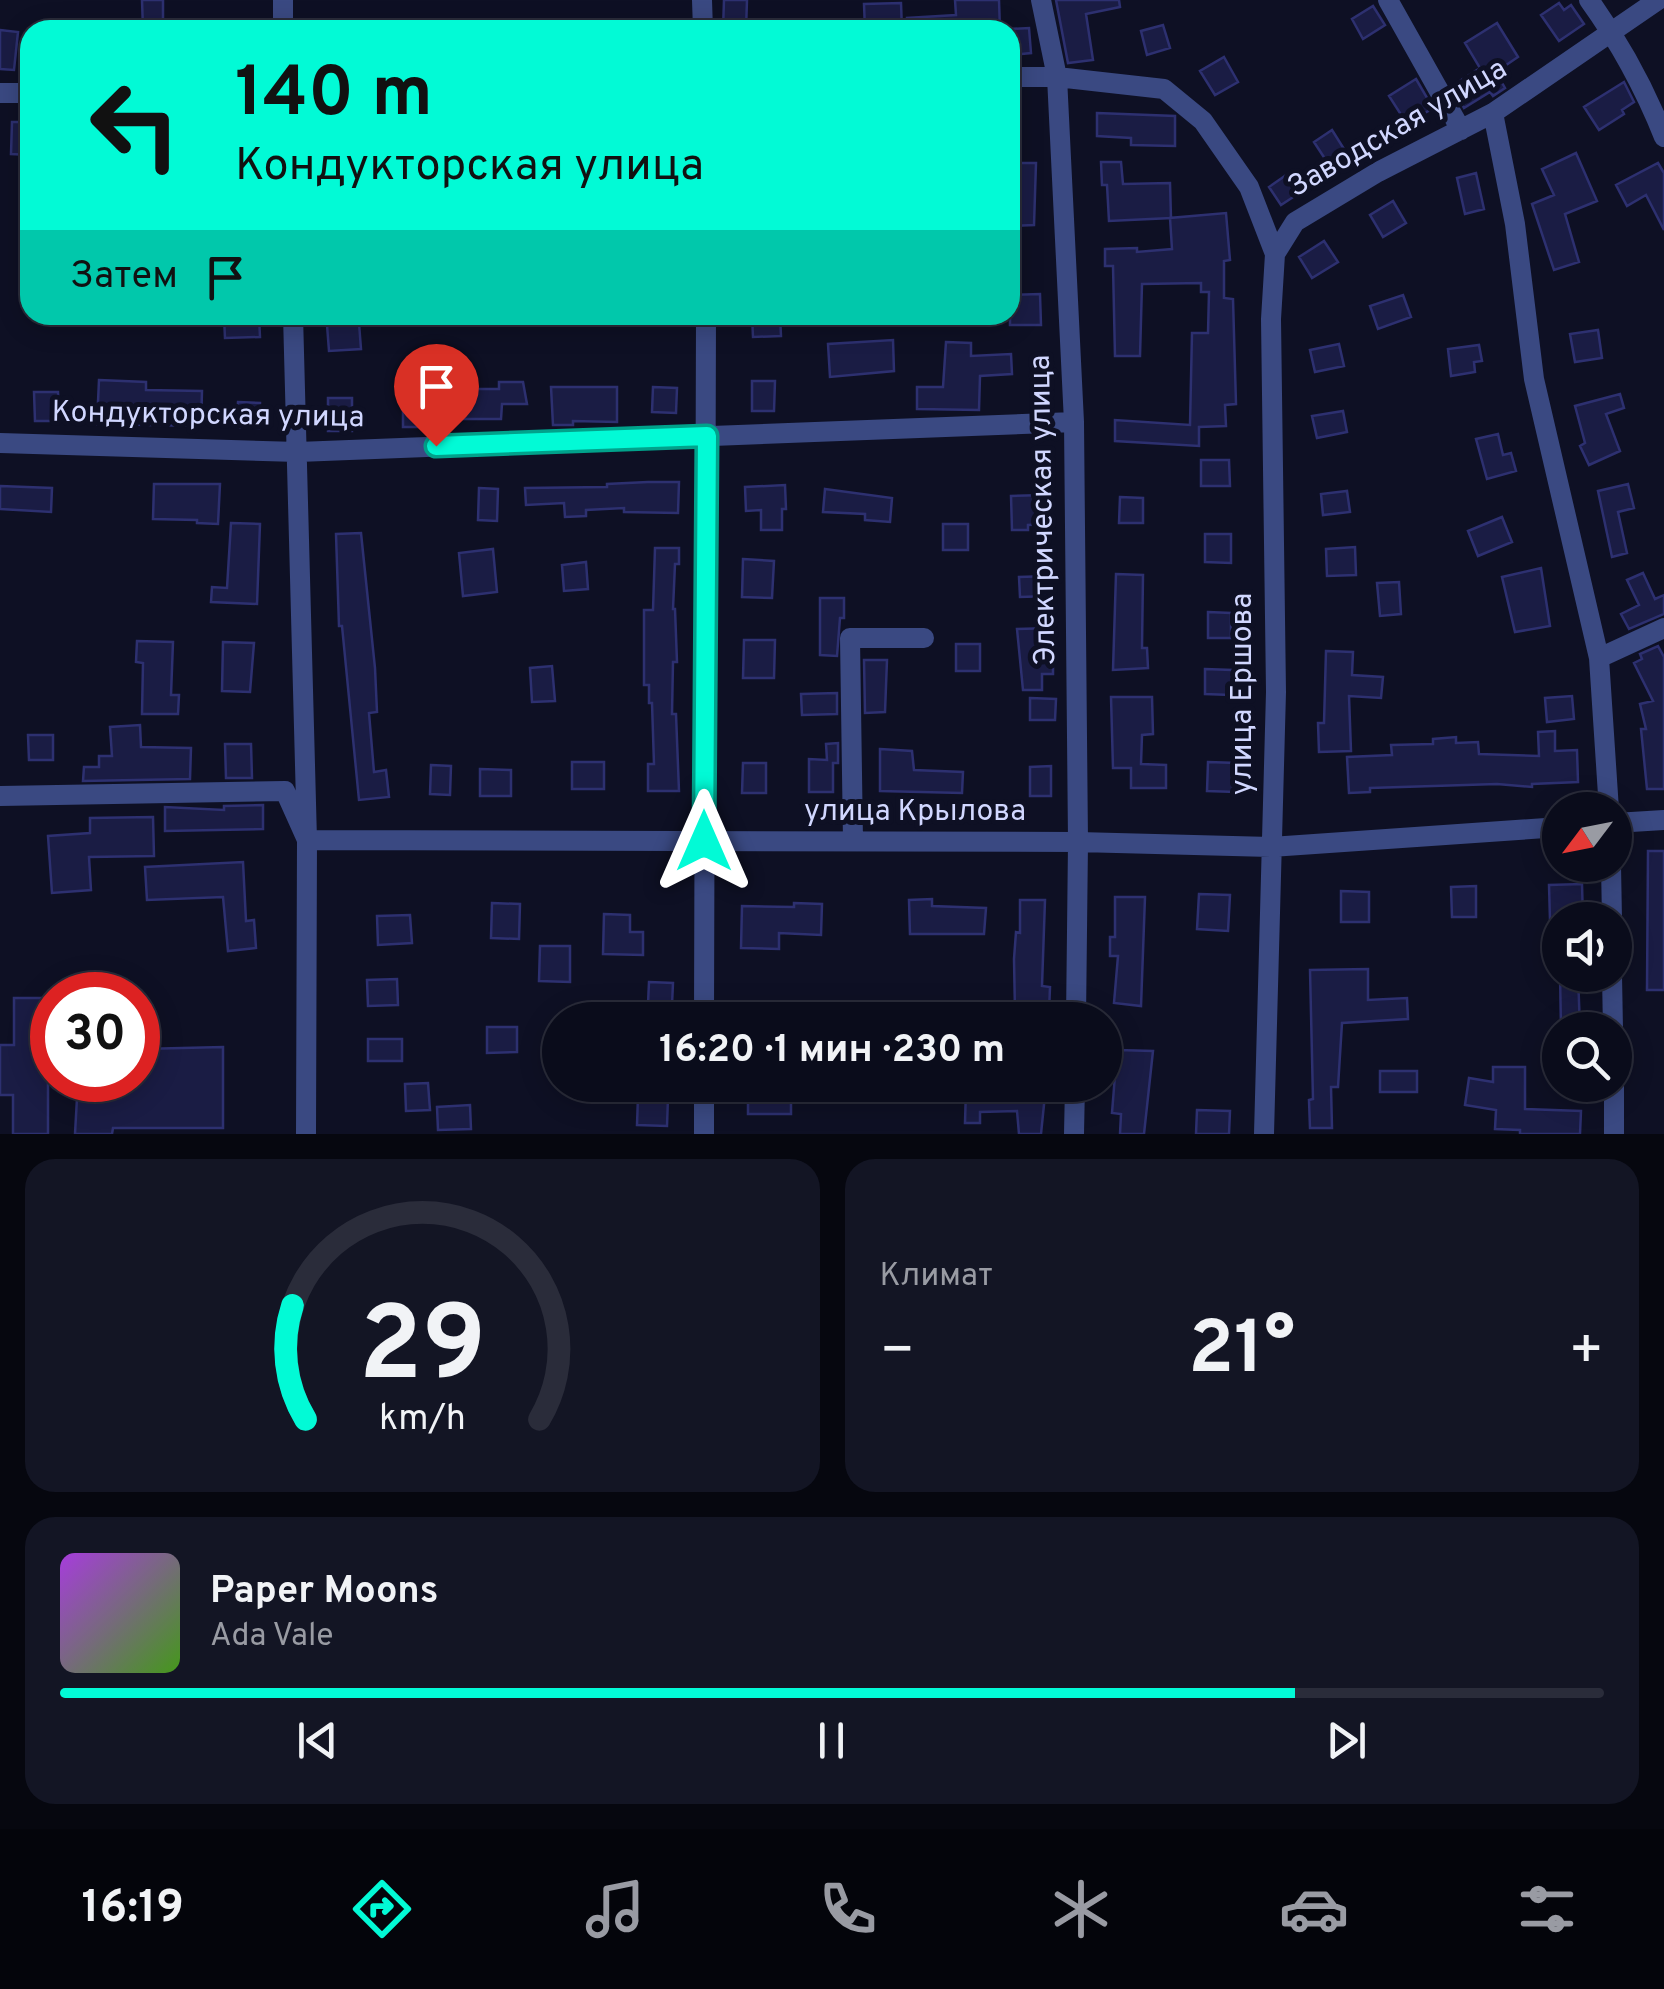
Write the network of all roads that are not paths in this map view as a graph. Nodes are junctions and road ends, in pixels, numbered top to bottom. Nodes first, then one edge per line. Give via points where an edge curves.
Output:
1 (1041, 0) edge
2 (1388, 0) edge
3 (1589, 0) edge
4 (1658, 0) edge
5 (1612, 32) junction
6 (1020, 78) edge
7 (1057, 78) junction
8 (1493, 113) junction
9 (1461, 130) junction
10 (1664, 137) edge
11 (1275, 254) junction
12 (292, 325) edge
13 (706, 325) edge
14 (1074, 422) junction
15 (707, 436) junction
16 (0, 443) edge
17 (298, 452) junction
18 (1664, 628) edge
19 (924, 638) dead end
20 (1598, 658) junction
21 (1608, 792) edge
22 (0, 796) edge
23 (1664, 820) edge
24 (1632, 822) edge
25 (1542, 828) edge
26 (307, 840) junction
27 (704, 841) junction
28 (853, 842) junction
29 (1078, 842) junction
30 (1271, 848) junction
31 (704, 1002) edge
32 (1076, 1002) edge
33 (704, 1102) edge
34 (1074, 1102) edge
35 (1614, 1102) edge
36 (306, 1134) edge
37 (704, 1134) edge
38 (1074, 1134) edge
39 (1264, 1134) edge
40 (1614, 1134) edge

1 - 7 street, Электрическая улица
2 - 9 street
3 - 5 street
4 - 5 street, Заводская улица
5 - 8 street, Заводская улица
5 - 10 street
6 - 7 street, Заводская улица
7 - 11 street, Заводская улица via 1164,89 1203,121 1249,187
7 - 14 street, Электрическая улица
8 - 9 street, Заводская улица
8 - 20 street via 1534,379
9 - 11 street, Заводская улица via 1295,222
11 - 30 street, улица Ершова
12 - 17 street
13 - 15 street
14 - 15 street, Кондукторская улица
14 - 29 street, Электрическая улица
15 - 17 street, Кондукторская улица
15 - 27 street
16 - 17 street, Кондукторская улица
17 - 26 street
18 - 20 street
19 - 28 street via 850,638
20 - 21 street
22 - 26 street via 285,791
23 - 24 street
25 - 30 street, улица Крылова
26 - 27 street, улица Крылова
26 - 36 street
27 - 28 street, улица Крылова
27 - 31 street
28 - 29 street, улица Крылова
29 - 30 street, улица Крылова
29 - 32 street, Электрическая улица
30 - 39 street, улица Ершова
33 - 37 street
34 - 38 street
35 - 40 street

